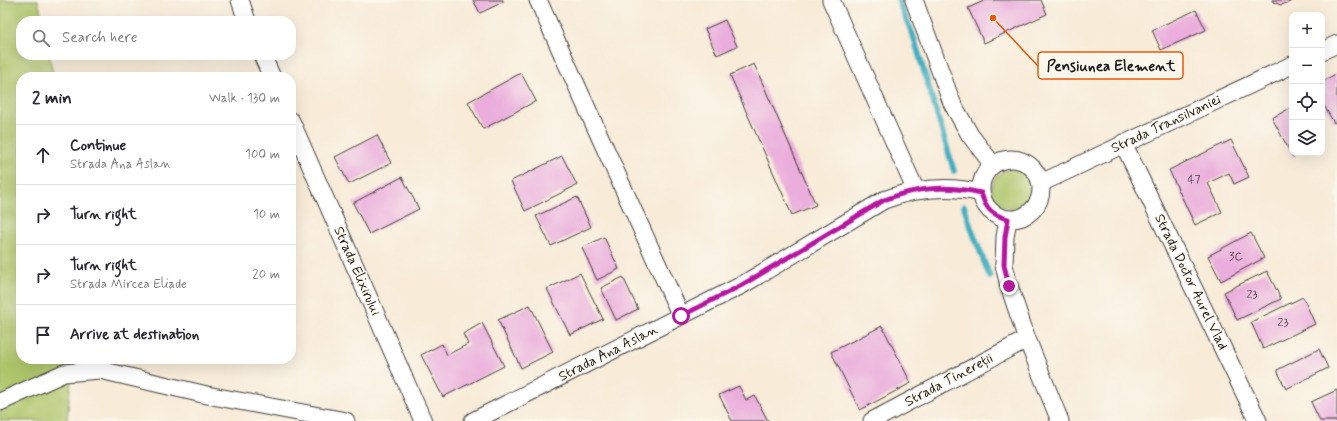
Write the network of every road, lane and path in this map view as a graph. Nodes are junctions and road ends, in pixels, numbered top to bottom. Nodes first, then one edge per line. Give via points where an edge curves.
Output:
1 (538, 0) edge
2 (831, 0) edge
3 (914, 0) edge
4 (1337, 44) edge
5 (1325, 50) edge
6 (264, 60) edge
7 (1289, 66) edge
8 (270, 72) edge
9 (296, 132) edge
10 (1123, 143) junction
11 (993, 165) junction
12 (1041, 183) junction
13 (916, 191) junction
14 (981, 193) junction
15 (1008, 219) junction
16 (681, 316) junction
17 (1026, 338) junction
18 (0, 402) edge
19 (346, 421) edge
20 (423, 421) edge
21 (473, 421) edge
22 (872, 421) edge
23 (1060, 421) edge
24 (1258, 421) edge

1 - 16 street
2 - 13 street
3 - 11 street via 952,103 970,134
4 - 5 street
6 - 8 street
7 - 10 street, Strada Transilvaniei
9 - 20 street, Strada Elixirului
10 - 12 street, Strada Transilvaniei
10 - 24 street, Strada Doctor Aurel Vlad
11 - 12 street via 1002,160 1022,160 1037,173
11 - 14 street via 986,172
12 - 15 street via 1039,201 1034,209 1018,219
13 - 14 street, Strada Ana Aslan via 948,188
13 - 16 street, Strada Ana Aslan via 879,203 742,285
14 - 15 street via 990,211
15 - 17 street via 1004,265
16 - 21 street, Strada Ana Aslan
17 - 22 street, Strada Tinereții
17 - 23 street
18 - 19 street via 64,373 100,370 207,395

